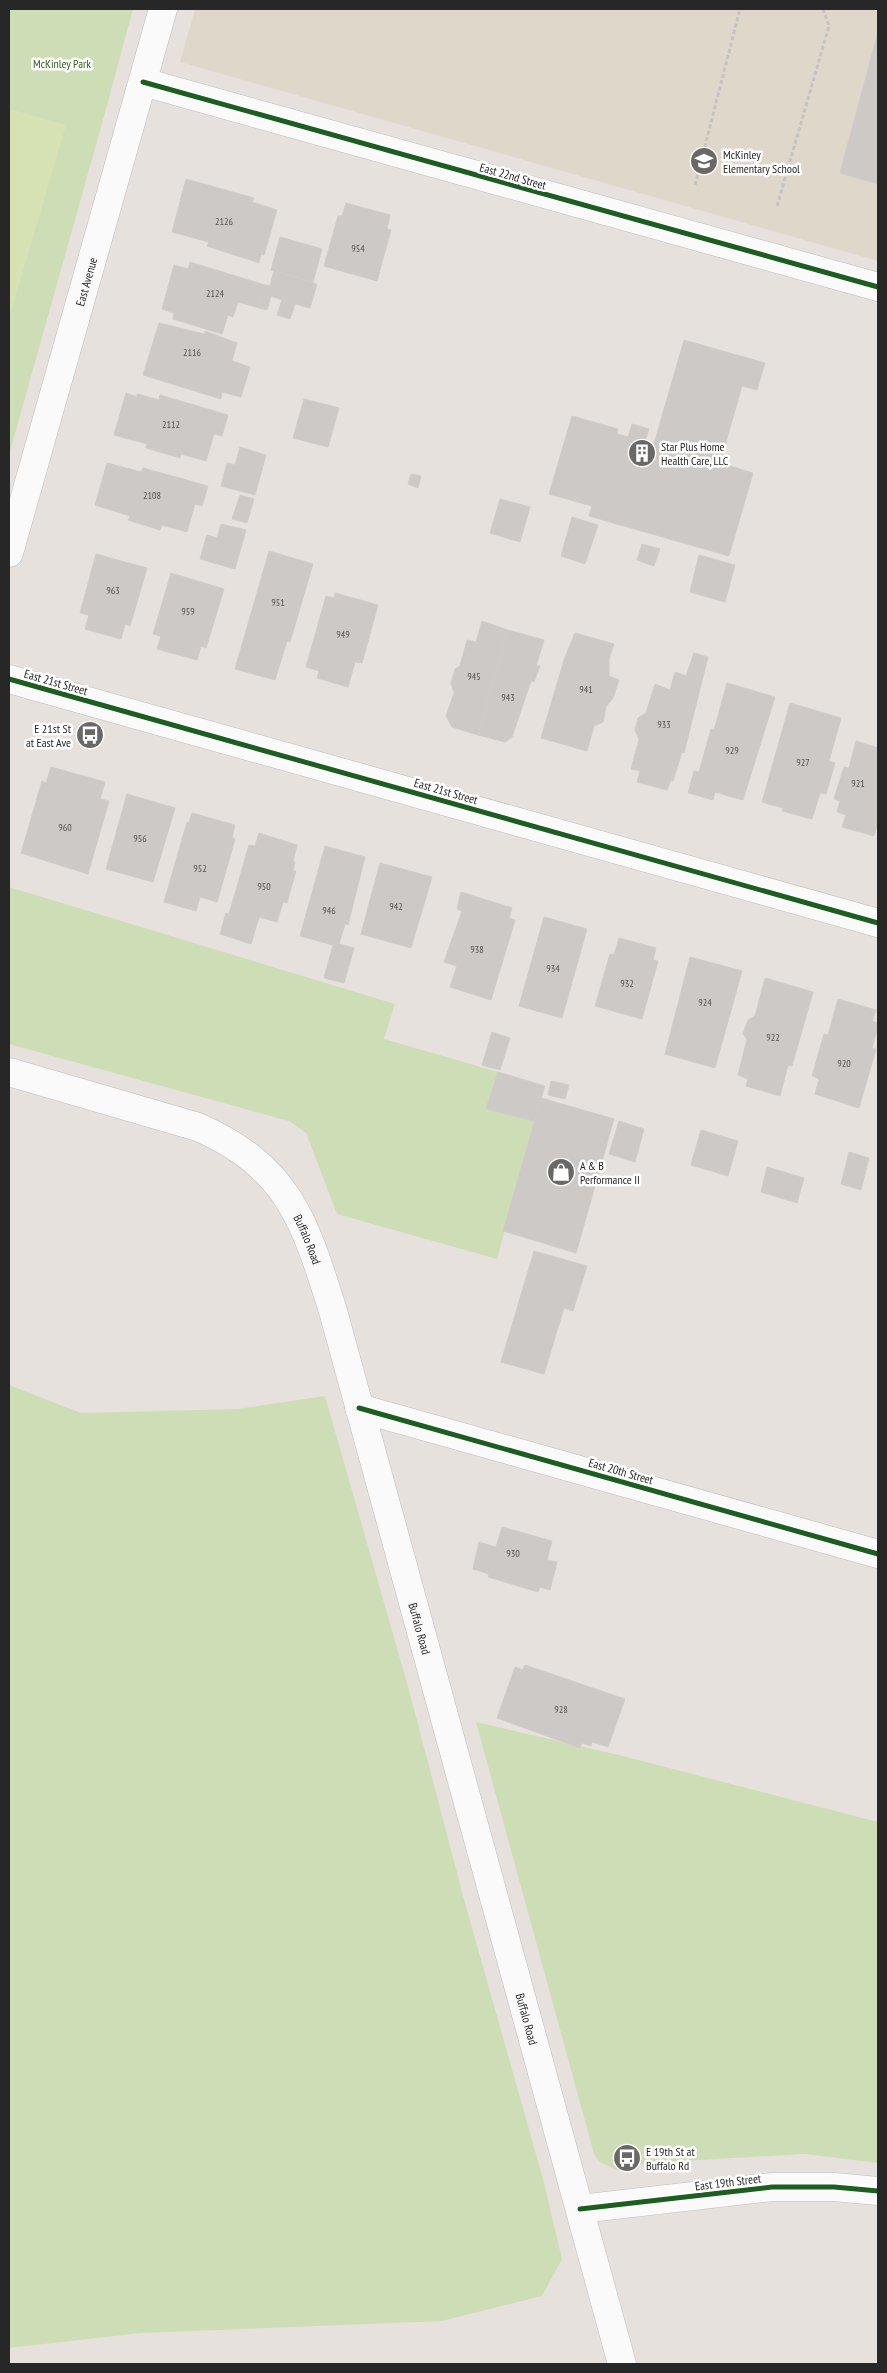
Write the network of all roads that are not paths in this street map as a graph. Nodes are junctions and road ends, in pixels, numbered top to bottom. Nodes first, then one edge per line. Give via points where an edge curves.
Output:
1 (163, 9) edge
2 (143, 82) junction
3 (878, 287) edge
4 (9, 553) edge
5 (9, 679) edge
6 (878, 923) edge
7 (9, 1072) edge
8 (358, 1408) junction
9 (878, 1554) edge
10 (878, 2191) edge
11 (580, 2208) junction
12 (622, 2364) edge

1 - 2 street, East Avenue
2 - 3 street, East 22nd Street
2 - 4 street, East Avenue
5 - 6 street, East 21st Street
7 - 8 street, Buffalo Road via 198,1127 236,1147 269,1174 295,1208 315,1253
8 - 9 street, East 20th Street
8 - 11 street, Buffalo Road
10 - 11 street, East 19th Street via 772,2187
11 - 12 street, Buffalo Road

